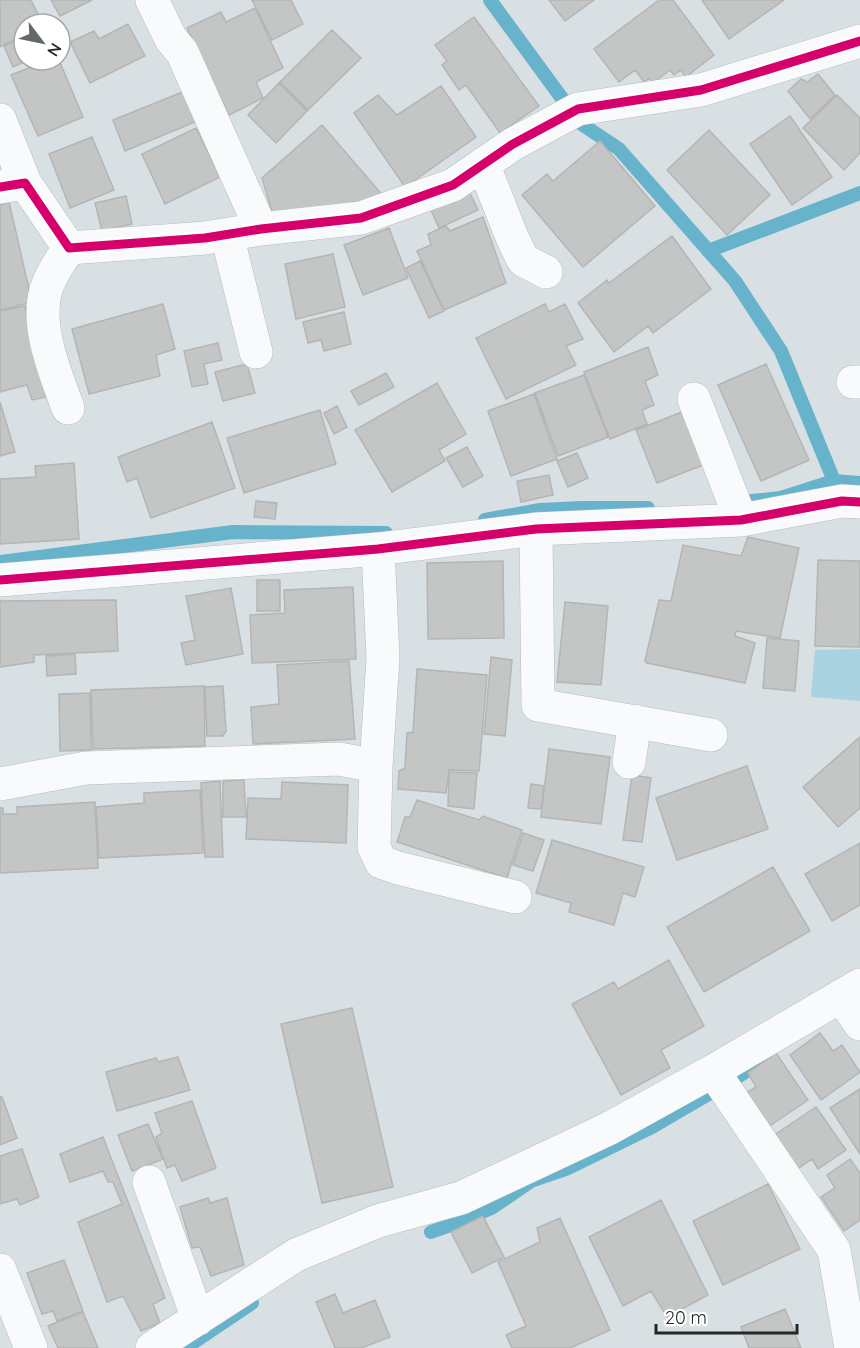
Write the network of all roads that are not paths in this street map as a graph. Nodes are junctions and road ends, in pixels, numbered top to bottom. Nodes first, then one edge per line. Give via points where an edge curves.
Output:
1 (152, 0) edge
2 (860, 41) edge
3 (0, 120) edge
4 (483, 164) junction
5 (13, 185) edge
6 (261, 229) junction
7 (226, 235) junction
8 (69, 248) junction
9 (546, 272) dead end
10 (256, 352) dead end
11 (694, 399) dead end
12 (68, 408) dead end
13 (860, 501) edge
14 (740, 515) junction
15 (536, 529) junction
16 (378, 549) junction
17 (0, 580) edge
18 (635, 722) junction
19 (711, 735) dead end
20 (629, 762) dead end
21 (376, 766) junction
22 (0, 784) edge
23 (515, 897) dead end
24 (850, 990) edge
25 (860, 1024) edge
26 (713, 1071) junction
27 (148, 1182) dead end
28 (0, 1270) edge
29 (198, 1319) junction
30 (32, 1348) edge
31 (152, 1348) edge
32 (851, 1348) edge

1 - 6 street via 171,39 182,52
2 - 4 street via 700,90 578,109
3 - 5 street
4 - 6 street via 453,185 361,218
4 - 9 street via 524,260
5 - 8 street
6 - 7 street
7 - 8 street
7 - 10 street
8 - 12 street via 47,287 43,313 48,352
11 - 14 street
13 - 14 street
14 - 15 street
15 - 16 street
15 - 18 street via 538,705
16 - 17 street
16 - 21 street via 382,658
18 - 19 street
18 - 20 street
21 - 22 street via 339,759 86,768
21 - 23 street via 374,847 381,862
24 - 25 street
24 - 26 street
26 - 29 street via 610,1128 461,1198 378,1221 296,1255
26 - 32 street via 834,1250
27 - 29 street
28 - 30 street
29 - 31 street

